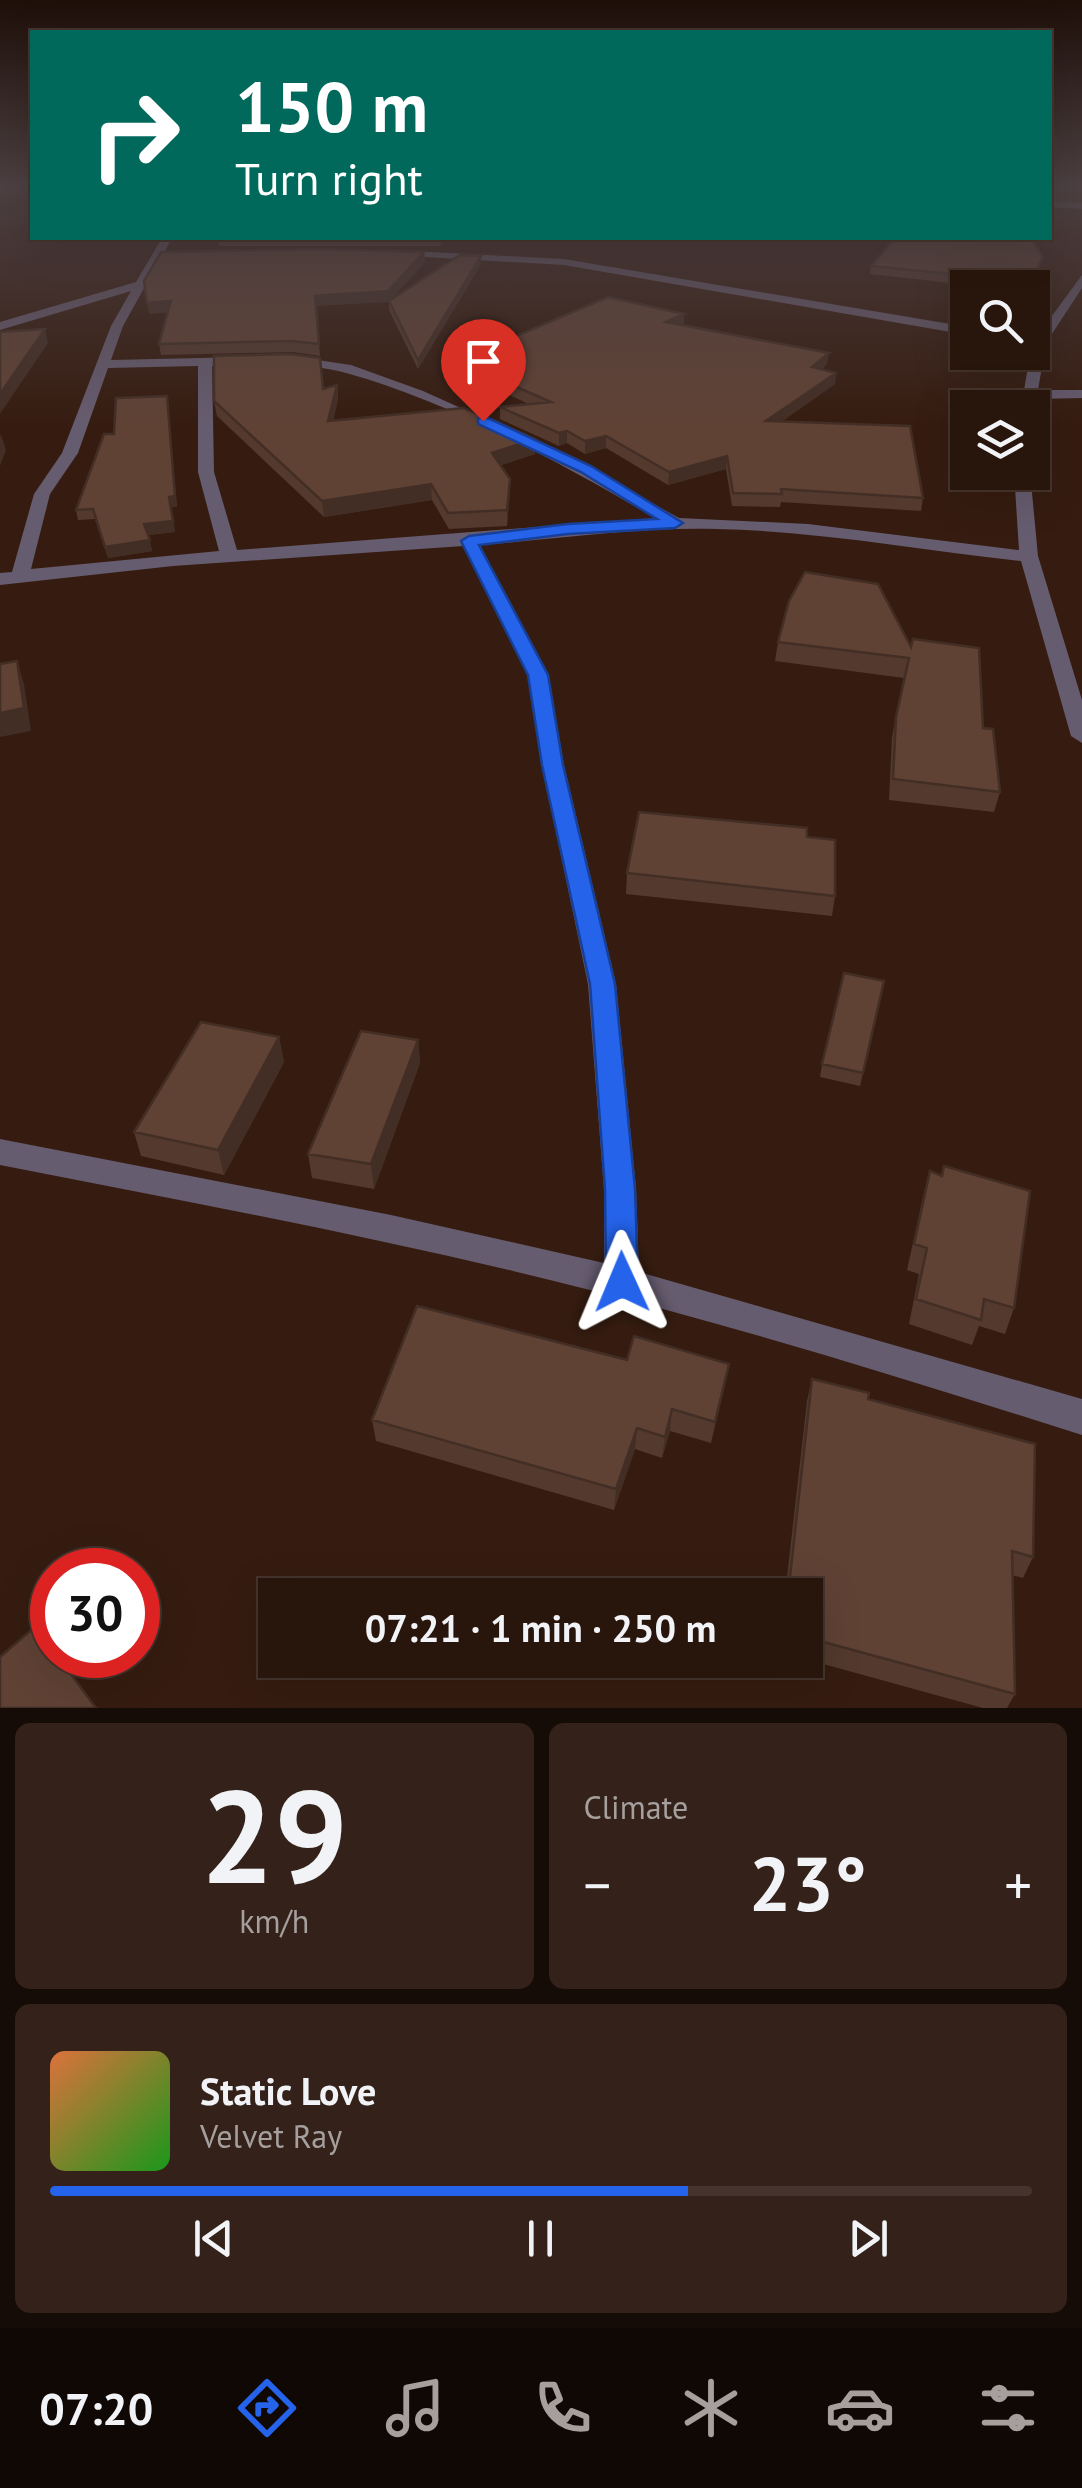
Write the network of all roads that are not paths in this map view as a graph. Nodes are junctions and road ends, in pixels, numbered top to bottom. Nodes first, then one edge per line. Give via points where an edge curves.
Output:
1 (151, 266) edge
2 (586, 266) edge
3 (1082, 279) edge
4 (138, 285) junction
5 (1050, 324) edge
6 (0, 326) edge
7 (950, 328) edge
8 (205, 361) junction
9 (105, 364) junction
10 (1082, 394) edge
11 (1050, 398) edge
12 (1024, 490) edge
13 (675, 523) junction
14 (469, 541) junction
15 (229, 554) junction
16 (1029, 556) junction
17 (20, 576) junction
18 (0, 578) edge
19 (1082, 736) edge
20 (0, 1152) edge
21 (622, 1282) junction
22 (1082, 1417) edge

1 - 4 street
2 - 7 street
3 - 5 street
4 - 6 street
4 - 9 street
8 - 9 street
8 - 13 street via 322,361 355,368 515,434
8 - 15 street via 206,472
9 - 17 street via 70,453 42,494
10 - 11 street
12 - 16 street
13 - 14 street
13 - 16 street via 814,529
14 - 15 street
14 - 21 street via 538,675 602,984
15 - 17 street
16 - 19 street
17 - 18 street
20 - 21 street
21 - 22 street

